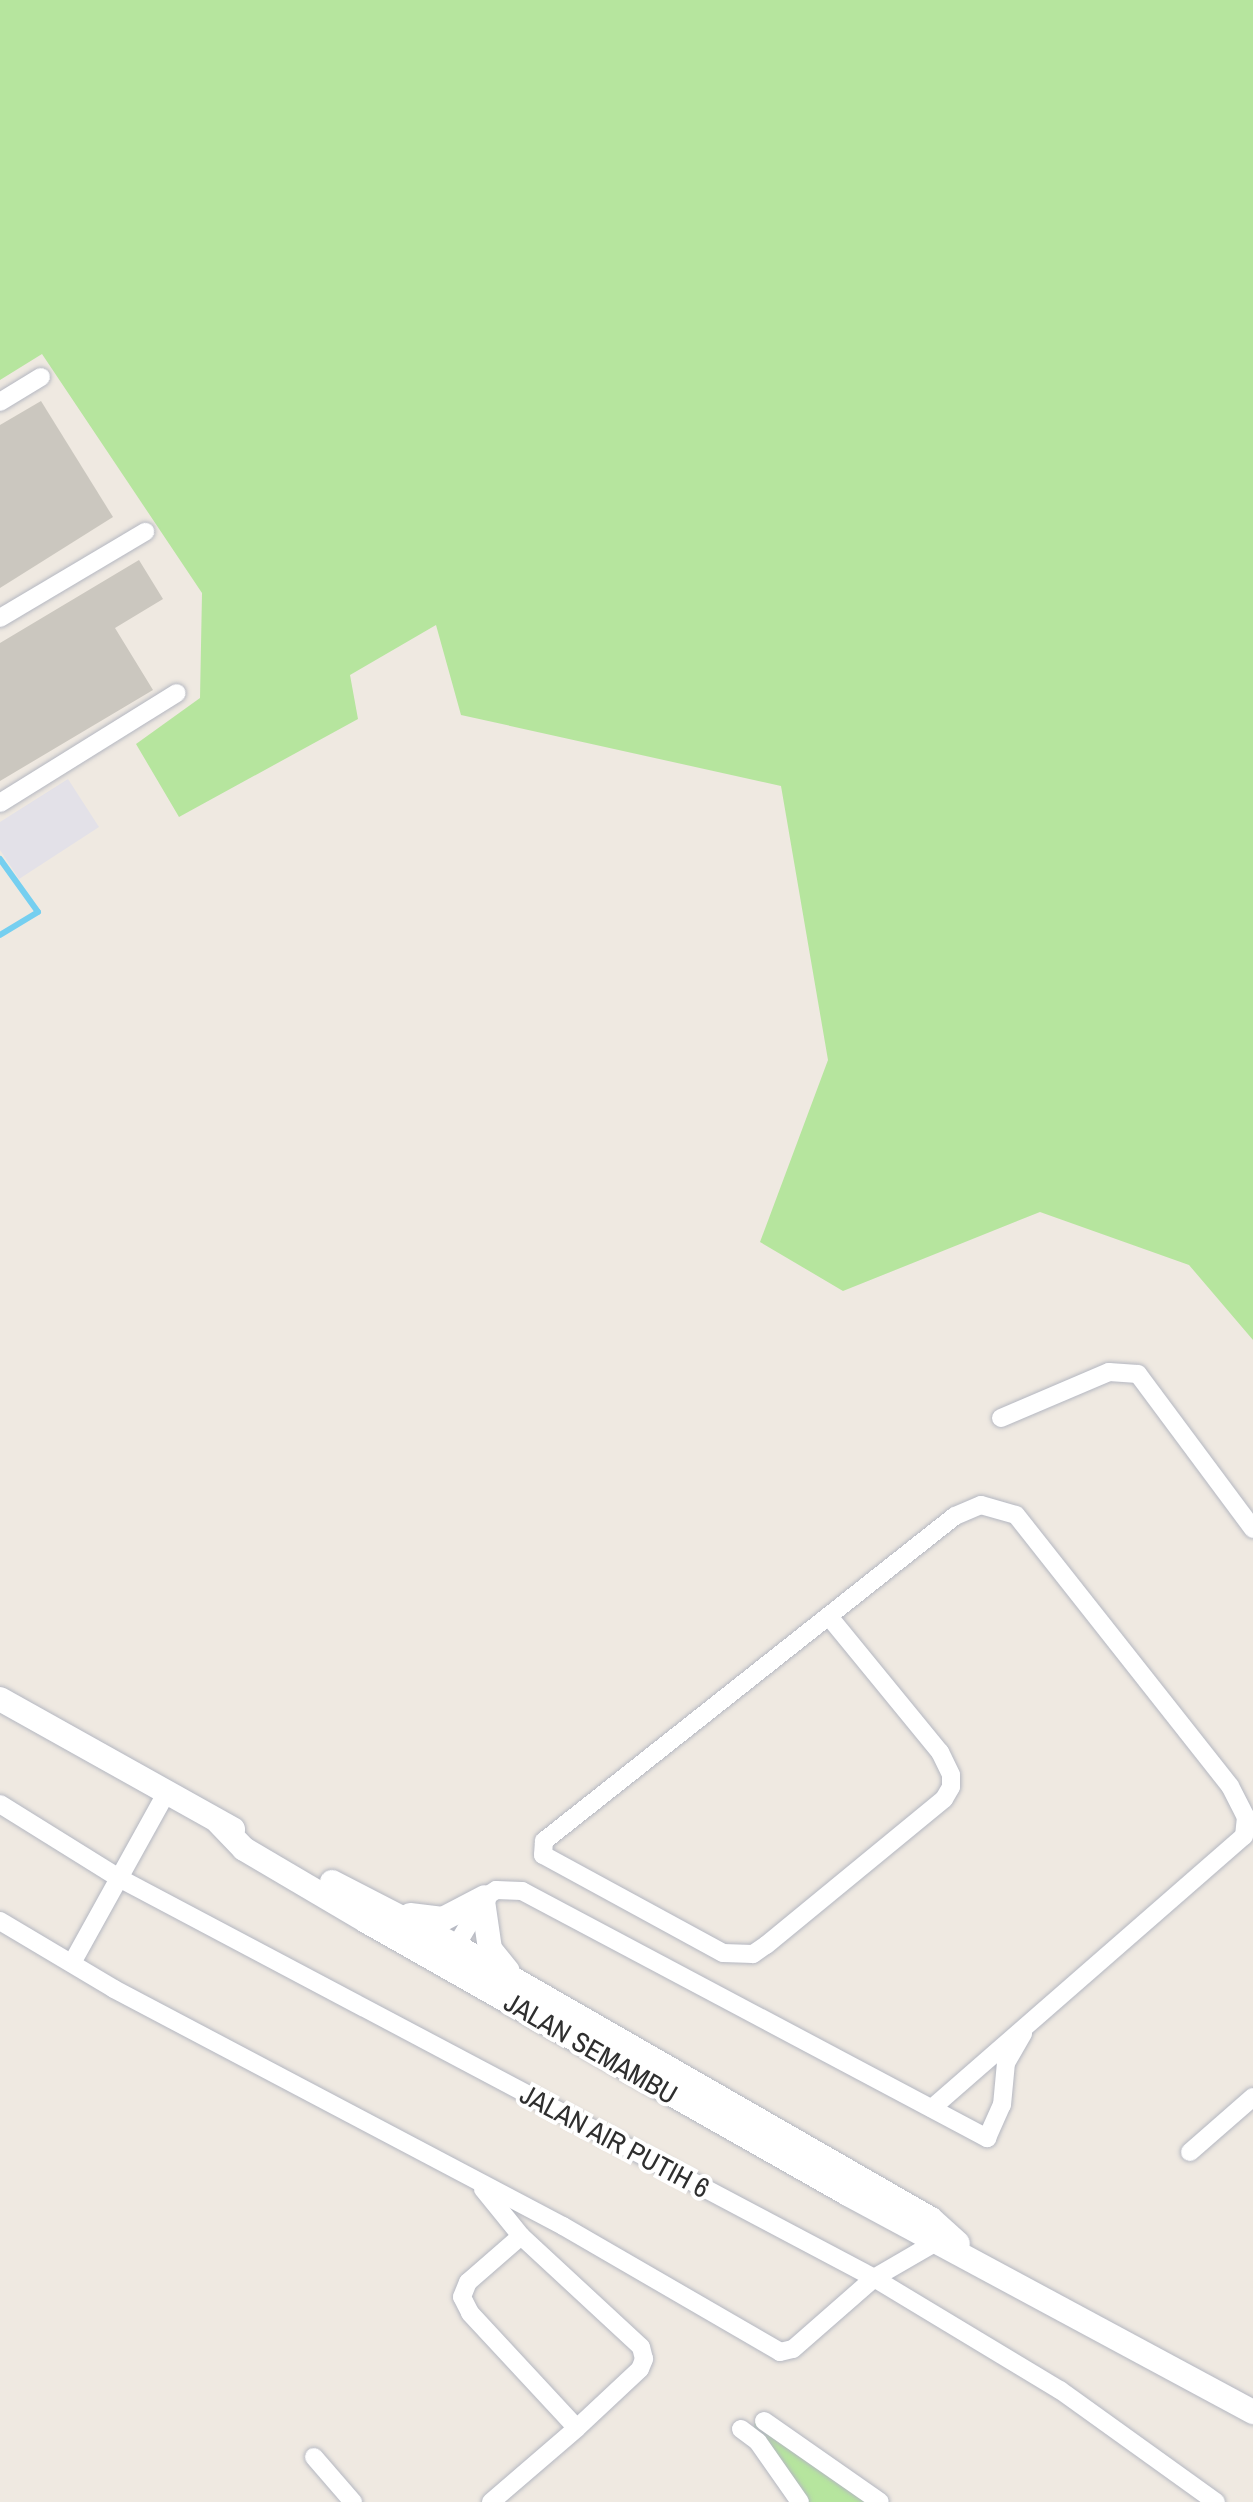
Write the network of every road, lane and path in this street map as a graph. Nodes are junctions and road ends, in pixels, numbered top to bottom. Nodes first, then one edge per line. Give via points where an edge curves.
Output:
1 (41, 377) dead end
2 (0, 402) edge
3 (145, 532) dead end
4 (0, 618) edge
5 (177, 693) dead end
6 (0, 803) edge
7 (1001, 1418) dead end
8 (1253, 1529) edge
9 (831, 1619) junction
10 (0, 1699) edge
11 (165, 1795) junction
12 (0, 1804) edge
13 (218, 1822) junction
14 (119, 1878) junction
15 (484, 1899) junction
16 (377, 1907) junction
17 (0, 1921) edge
18 (456, 1946) junction
19 (424, 1953) junction
20 (72, 1963) junction
21 (461, 1975) junction
22 (528, 1991) junction
23 (1027, 2028) junction
24 (1253, 2097) edge
25 (932, 2108) junction
26 (1190, 2152) dead end
27 (477, 2181) junction
28 (521, 2236) junction
29 (936, 2242) junction
30 (975, 2258) junction
31 (874, 2278) junction
32 (1253, 2412) edge
33 (764, 2421) dead end
34 (577, 2428) junction
35 (741, 2429) dead end
36 (314, 2457) dead end
37 (353, 2502) edge
38 (491, 2502) edge
39 (800, 2502) edge
40 (880, 2502) edge
41 (1216, 2502) edge

1 - 2 street
3 - 4 street
5 - 6 street
7 - 8 street via 1109,1372 1138,1374
9 - 9 street via 947,1762 951,1787 944,1799 766,1945 753,1954 723,1953 543,1855 544,1841
9 - 23 street via 955,1516 981,1505 1006,1508 1243,1808 1244,1836
10 - 11 main road, JALAN SEMAMBU
11 - 13 main road, JALAN SEMAMBU
11 - 14 street
12 - 14 street, JALAN AIR PUTIH 6
13 - 16 main road, JALAN SEMAMBU
13 - 19 main road, JALAN SEMAMBU via 244,1849
14 - 20 street
14 - 31 street, JALAN AIR PUTIH 6
15 - 16 main road via 443,1919
15 - 18 street
15 - 22 main road via 490,1949
15 - 25 street via 496,1890 522,1891
16 - 18 main road, JALAN SEMAMBU
17 - 20 street
18 - 19 main road
18 - 21 main road
18 - 22 main road, JALAN SEMAMBU
19 - 21 main road, JALAN SEMAMBU
20 - 27 street
21 - 29 main road, JALAN SEMAMBU
22 - 30 main road, JALAN SEMAMBU via 931,2219
23 - 25 street
23 - 25 street via 1006,2063 1002,2105 987,2138
24 - 26 street
27 - 28 street
27 - 31 street via 780,2352 793,2349
28 - 34 street via 462,2289 470,2313
28 - 34 street via 641,2347 640,2369
29 - 30 main road, JALAN SEMAMBU
29 - 31 street
30 - 32 main road, JALAN SEMAMBU
31 - 41 street, JALAN AIR PUTIH 6 via 1060,2390
33 - 40 street
34 - 38 street
35 - 39 street via 758,2442
36 - 37 street

